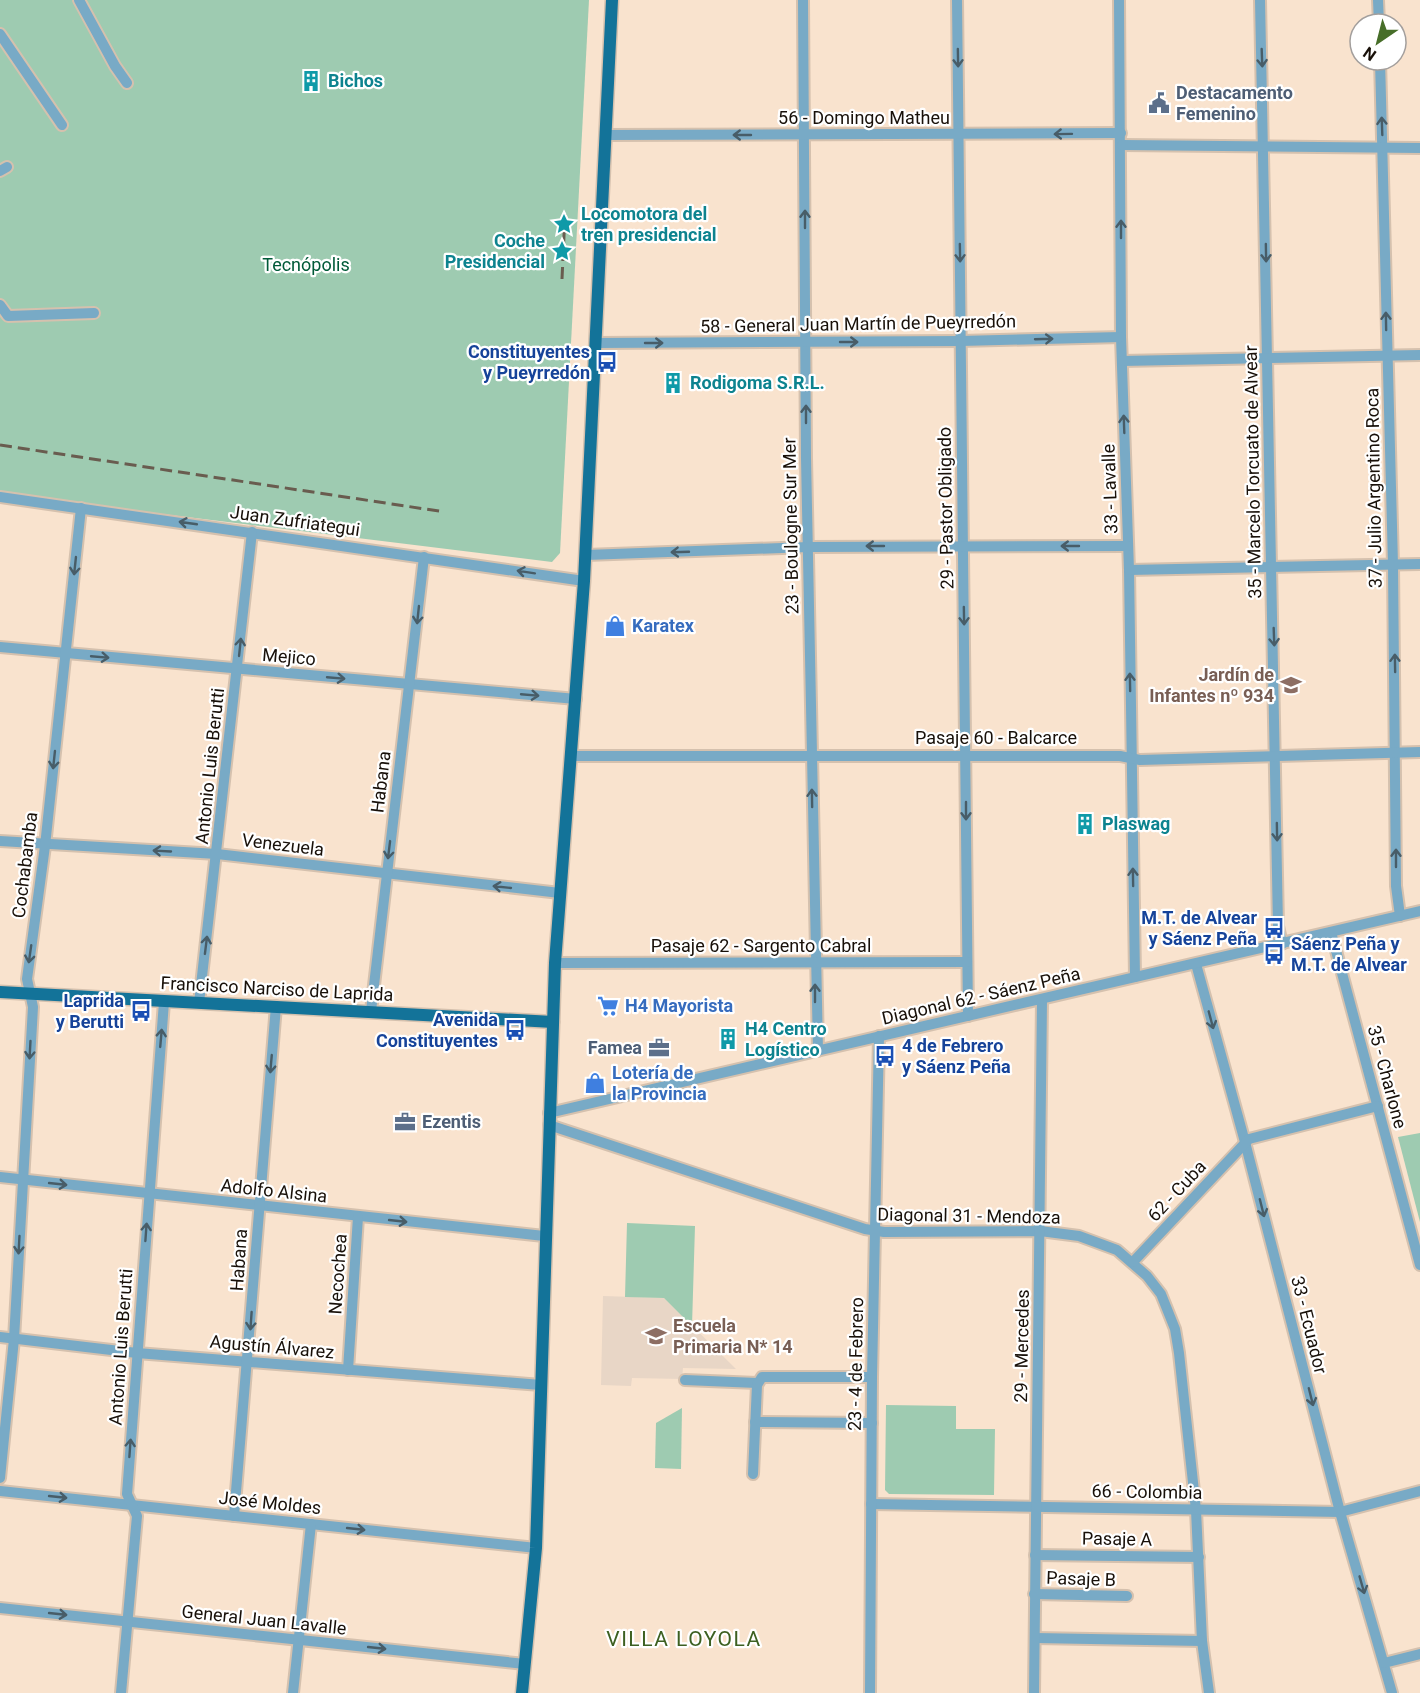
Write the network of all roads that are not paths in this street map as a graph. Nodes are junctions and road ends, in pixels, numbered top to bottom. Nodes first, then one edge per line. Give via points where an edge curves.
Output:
1 (79, 0) edge
2 (612, 0) edge
3 (802, 0) edge
4 (957, 0) edge
5 (1119, 0) edge
6 (1260, 0) edge
7 (0, 34) edge
8 (1380, 72) edge
9 (128, 83) dead end
10 (62, 125) dead end
11 (1121, 133) junction
12 (804, 134) junction
13 (606, 135) junction
14 (959, 135) junction
15 (1122, 146) junction
16 (1264, 148) junction
17 (1420, 148) edge
18 (1382, 149) junction
19 (0, 305) edge
20 (94, 313) dead end
21 (1121, 337) junction
22 (961, 341) junction
23 (806, 342) junction
24 (596, 343) junction
25 (1387, 355) junction
26 (1420, 355) edge
27 (1268, 357) junction
28 (1122, 361) junction
29 (0, 497) edge
30 (81, 508) junction
31 (252, 532) junction
32 (963, 546) junction
33 (1128, 546) junction
34 (809, 547) junction
35 (586, 555) junction
36 (424, 557) junction
37 (1393, 564) junction
38 (1420, 564) edge
39 (1271, 565) junction
40 (1129, 570) junction
41 (584, 581) junction
42 (0, 647) edge
43 (65, 654) junction
44 (237, 669) junction
45 (410, 684) junction
46 (576, 699) junction
47 (1420, 752) edge
48 (1396, 753) junction
49 (966, 754) junction
50 (1276, 754) junction
51 (811, 755) junction
52 (572, 756) junction
53 (1131, 758) junction
54 (0, 841) edge
55 (45, 846) junction
56 (217, 854) junction
57 (386, 875) junction
58 (560, 893) junction
59 (1420, 911) edge
60 (1400, 916) junction
61 (1331, 932) junction
62 (1282, 944) junction
63 (967, 962) junction
64 (555, 963) junction
65 (815, 963) junction
66 (1196, 964) junction
67 (1135, 977) junction
68 (0, 992) edge
69 (29, 992) junction
70 (1042, 1000) junction
71 (164, 1002) junction
72 (200, 1003) junction
73 (276, 1006) junction
74 (371, 1011) junction
75 (968, 1016) junction
76 (553, 1022) junction
77 (879, 1036) junction
78 (818, 1051) junction
79 (1378, 1106) junction
80 (549, 1119) junction
81 (1245, 1142) junction
82 (0, 1178) edge
83 (22, 1180) junction
84 (149, 1194) junction
85 (260, 1206) junction
86 (358, 1217) junction
87 (1040, 1231) junction
88 (876, 1232) junction
89 (544, 1236) junction
90 (1133, 1262) junction
91 (1420, 1265) edge
92 (0, 1337) edge
93 (14, 1339) junction
94 (137, 1353) junction
95 (248, 1362) junction
96 (348, 1370) junction
97 (872, 1377) junction
98 (685, 1380) dead end
99 (757, 1383) junction
100 (541, 1385) junction
101 (755, 1422) junction
102 (872, 1423) junction
103 (753, 1474) dead end
104 (0, 1478) edge
105 (0, 1491) edge
106 (1420, 1491) edge
107 (871, 1504) junction
108 (132, 1505) junction
109 (1036, 1506) junction
110 (1196, 1510) junction
111 (1340, 1512) junction
112 (234, 1516) junction
113 (311, 1524) junction
114 (536, 1548) junction
115 (1035, 1555) junction
116 (1199, 1557) junction
117 (1034, 1594) junction
118 (1127, 1596) dead end
119 (0, 1608) edge
120 (127, 1622) junction
121 (1035, 1638) junction
122 (299, 1640) junction
123 (1202, 1641) junction
124 (1420, 1654) edge
125 (1384, 1663) junction
126 (525, 1664) junction
127 (121, 1693) edge
128 (293, 1693) edge
129 (522, 1693) edge
130 (870, 1693) edge
131 (1034, 1693) edge
132 (1209, 1693) edge
133 (1392, 1693) edge

1 - 9 street
2 - 13 main road
3 - 12 street, 23 - Boulogne Sur Mer
4 -> 14 street, 29 - Pastor Obligado
5 - 11 street, 33 - Lavalle
6 -> 16 street, 35 - Marcelo Torcuato de Alvear
7 - 10 street
18 -> 8 street, 37 - Julio Argentino Roca
11 -> 14 street, 56 - Domingo Matheu
11 - 15 street, 33 - Lavalle
12 -> 13 street, 56 - Domingo Matheu
12 - 14 street, 56 - Domingo Matheu
23 -> 12 street, 23 - Boulogne Sur Mer
13 - 24 main road
14 -> 22 street, 29 - Pastor Obligado
15 - 16 street
21 -> 15 street, 33 - Lavalle
16 - 18 street
16 -> 27 street, 35 - Marcelo Torcuato de Alvear
17 - 18 street
25 -> 18 street, 37 - Julio Argentino Roca
19 - 20 street via 8,316
22 -> 21 street, 58 - General Juan Martín de Pueyrredón
21 - 28 street, 33 - Lavalle
23 -> 22 street, 58 - General Juan Martín de Pueyrredón
22 - 32 street, 29 - Pastor Obligado
24 -> 23 street, 58 - General Juan Martín de Pueyrredón
34 -> 23 street, 23 - Boulogne Sur Mer
24 - 35 main road
25 - 26 street
25 - 27 street
25 - 37 street, 37 - Julio Argentino Roca
27 - 28 street
27 - 39 street, 35 - Marcelo Torcuato de Alvear
33 -> 28 street, 33 - Lavalle
29 - 30 street, Juan Zufriategui
31 -> 30 street, Juan Zufriategui
30 -> 43 street, Cochabamba
31 - 36 street, Juan Zufriategui
44 -> 31 street, Antonio Luis Berutti
33 -> 32 street
32 -> 34 street
32 -> 49 street, 29 - Pastor Obligado
33 - 40 street, 33 - Lavalle
34 -> 35 street
34 - 51 street, 23 - Boulogne Sur Mer
35 - 41 main road
41 -> 36 street, Juan Zufriategui
36 -> 45 street, Habana
37 - 38 street
37 - 39 street
48 -> 37 street, 37 - Julio Argentino Roca
39 - 40 street
39 -> 50 street, 35 - Marcelo Torcuato de Alvear
53 -> 40 street, 33 - Lavalle
41 - 46 main road
42 - 43 street, Mejico
43 -> 44 street, Mejico
43 -> 55 street, Cochabamba
44 -> 45 street, Mejico
44 - 56 street, Antonio Luis Berutti
45 -> 46 street, Mejico
45 -> 57 street, Habana
46 - 52 main road
47 - 48 street, Pasaje 60 - Balcarce
48 - 50 street, Pasaje 60 - Balcarce
60 -> 48 street, 37 - Julio Argentino Roca
49 - 51 street, Pasaje 60 - Balcarce
49 - 53 street, Pasaje 60 - Balcarce
49 -> 63 street, 29 - Pastor Obligado
50 - 53 street, Pasaje 60 - Balcarce
50 -> 62 street, 35 - Marcelo Torcuato de Alvear via 1278,926
51 - 52 street, Pasaje 60 - Balcarce
65 -> 51 street, 23 - Boulogne Sur Mer
52 - 58 main road
67 -> 53 street, 33 - Lavalle
54 - 55 street, Venezuela
56 -> 55 street, Venezuela
55 -> 69 street, Cochabamba via 27,979
56 - 57 street, Venezuela
72 -> 56 street, Antonio Luis Berutti
58 -> 57 street, Venezuela
57 - 74 street, Habana
58 - 64 main road
59 - 60 street, Diagonal 62 - Sáenz Peña
60 - 61 street, Diagonal 62 - Sáenz Peña
61 - 62 street, Diagonal 62 - Sáenz Peña
61 - 79 street, 35 - Charlone
62 - 66 street, Diagonal 62 - Sáenz Peña
63 - 65 street, Pasaje 62 - Sargento Cabral
63 - 75 street, 29 - Pastor Obligado
64 - 65 street, Pasaje 62 - Sargento Cabral
64 - 76 main road
78 -> 65 street, 23 - Boulogne Sur Mer
66 - 67 street, Diagonal 62 - Sáenz Peña
66 -> 81 street, 33 - Ecuador
67 - 70 street, Diagonal 62 - Sáenz Peña
68 - 69 main road, Francisco Narciso de Laprida
69 - 71 main road, Francisco Narciso de Laprida
69 -> 83 street, Cochabamba via 33,1007
70 - 75 street, Diagonal 62 - Sáenz Peña
70 - 87 street, 29 - Mercedes
71 - 72 main road, Francisco Narciso de Laprida
84 -> 71 street, Antonio Luis Berutti
72 - 73 main road, Francisco Narciso de Laprida
73 - 74 main road, Francisco Narciso de Laprida
73 -> 85 street, Habana
74 - 76 main road, Francisco Narciso de Laprida
75 - 77 street, Diagonal 62 - Sáenz Peña
76 - 80 main road
77 - 78 street, Diagonal 62 - Sáenz Peña
77 - 88 street, 23 - 4 de Febrero
78 - 80 street, Diagonal 62 - Sáenz Peña
79 - 81 street
79 - 91 street, 35 - Charlone
80 - 88 street, Diagonal 31 - Mendoza
80 - 89 main road
81 - 90 street, 62 - Cuba
81 -> 111 street, 33 - Ecuador
82 - 83 street, Adolfo Alsina
83 -> 84 street, Adolfo Alsina
83 -> 93 street, Cochabamba
84 - 85 street, Adolfo Alsina
94 -> 84 street, Antonio Luis Berutti
85 - 86 street, Adolfo Alsina
85 -> 95 street, Habana
86 -> 89 street, Adolfo Alsina
86 - 96 street, Necochea
87 - 88 street, Diagonal 31 - Mendoza
87 - 90 street, Diagonal 31 - Mendoza via 1093,1240 1118,1250
87 - 109 street, 29 - Mercedes
88 - 97 street, 23 - 4 de Febrero
89 - 100 main road
90 - 110 street, Diagonal 31 - Mendoza via 1161,1294 1175,1329
92 - 93 street, Agustín Álvarez
93 - 94 street, Agustín Álvarez
93 - 104 street, Cochabamba
94 - 95 street, Agustín Álvarez
108 -> 94 street, Antonio Luis Berutti via 127,1494
95 - 96 street, Agustín Álvarez
95 - 112 street, Habana
96 - 100 street, Agustín Álvarez
97 - 99 street via 770,1375
97 - 102 street, 23 - 4 de Febrero
98 - 99 street
99 - 101 street
100 - 114 main road
101 - 102 street
101 - 103 street
102 - 107 street, 23 - 4 de Febrero
105 -> 108 street, José Moldes
106 - 111 street, 66 - Colombia
107 - 109 street, 66 - Colombia
107 - 130 street, 23 - 4 de Febrero
108 - 112 street, José Moldes
108 - 120 street, Antonio Luis Berutti via 137,1516
109 - 110 street, 66 - Colombia
109 - 115 street, 29 - Mercedes
110 - 111 street, 66 - Colombia
110 - 116 street, Diagonal 31 - Mendoza
111 -> 125 street, 33 - Ecuador
112 - 113 street, José Moldes
113 -> 114 street, José Moldes
113 - 122 street
114 - 126 main road
115 - 116 street, Pasaje A
115 - 117 street, 29 - Mercedes
116 - 123 street, Diagonal 31 - Mendoza
117 - 118 street, Pasaje B
117 - 121 street, 29 - Mercedes
119 -> 120 street, General Juan Lavalle
120 - 122 street, General Juan Lavalle
120 - 127 street, Antonio Luis Berutti
121 - 123 street
121 - 131 street, 29 - Mercedes
122 -> 126 street, General Juan Lavalle
122 - 128 street
123 - 132 street, Diagonal 31 - Mendoza
124 - 125 street
125 - 133 street, 33 - Ecuador
126 - 129 main road

